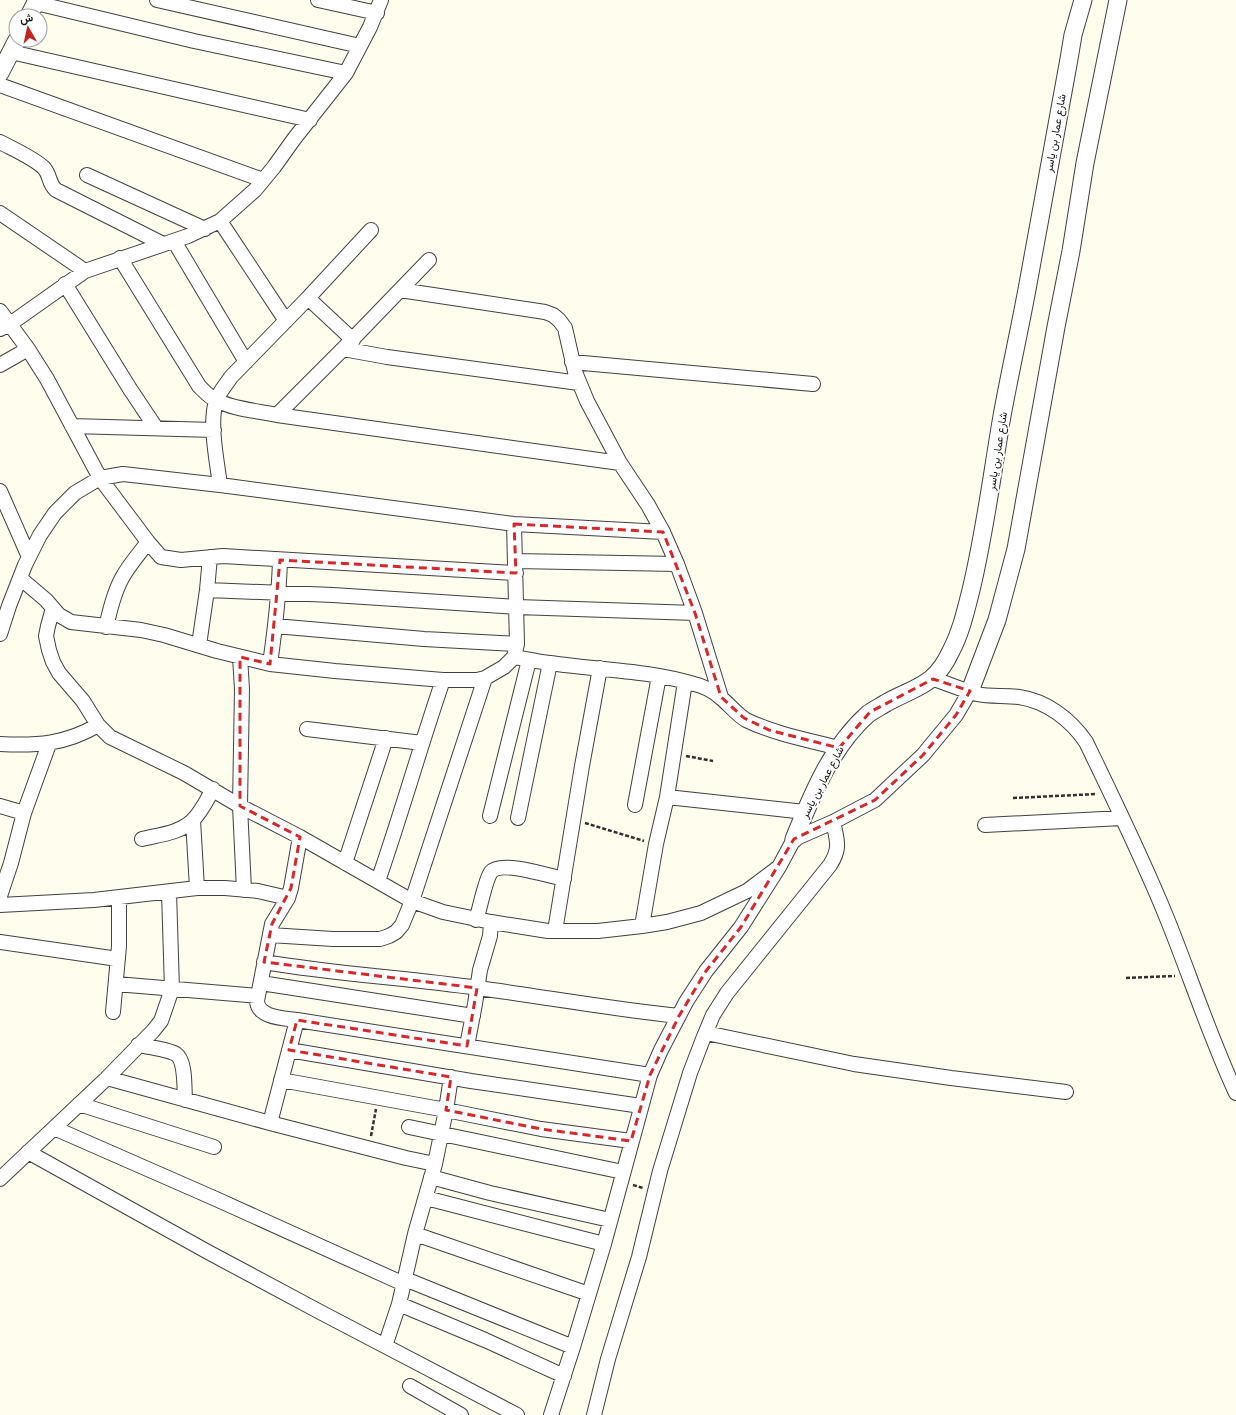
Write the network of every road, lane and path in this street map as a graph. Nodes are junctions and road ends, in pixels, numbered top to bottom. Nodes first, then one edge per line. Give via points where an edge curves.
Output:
1 (157, 0) edge
2 (318, 0) edge
3 (1083, 0) edge
4 (1118, 0) edge
5 (34, 6) edge
6 (379, 6) edge
7 (360, 46) junction
8 (13, 48) edge
9 (22, 48) edge
10 (0, 73) edge
11 (346, 73) junction
12 (0, 85) edge
13 (310, 120) junction
14 (0, 142) edge
15 (87, 175) dead end
16 (263, 180) junction
17 (0, 213) edge
18 (220, 221) junction
19 (205, 230) junction
20 (371, 230) dead end
21 (169, 243) junction
22 (120, 258) junction
23 (429, 260) dead end
24 (85, 271) junction
25 (64, 284) junction
26 (400, 290) junction
27 (308, 298) junction
28 (0, 311) edge
29 (286, 321) junction
30 (5, 326) edge
31 (348, 344) junction
32 (28, 349) junction
33 (246, 362) junction
34 (572, 362) junction
35 (0, 365) edge
36 (578, 383) junction
37 (813, 384) dead end
38 (216, 401) junction
39 (277, 415) junction
40 (72, 426) junction
41 (156, 428) junction
42 (214, 430) junction
43 (620, 464) junction
44 (100, 478) junction
45 (220, 485) junction
46 (0, 490) edge
47 (514, 524) junction
48 (663, 532) junction
49 (148, 542) junction
50 (210, 557) junction
51 (29, 558) junction
52 (280, 560) junction
53 (677, 564) junction
54 (516, 567) junction
55 (20, 578) junction
56 (207, 590) junction
57 (279, 592) junction
58 (517, 607) junction
59 (53, 608) junction
60 (695, 613) junction
61 (276, 626) junction
62 (106, 627) junction
63 (0, 630) edge
64 (199, 645) junction
65 (515, 650) junction
66 (240, 657) junction
67 (529, 660) junction
68 (550, 663) junction
69 (270, 664) junction
70 (600, 668) junction
71 (659, 676) junction
72 (486, 678) junction
73 (442, 680) junction
74 (940, 681) junction
75 (685, 682) junction
76 (967, 690) junction
77 (721, 697) junction
78 (98, 725) junction
79 (307, 729) dead end
80 (386, 738) junction
81 (422, 743) junction
82 (0, 744) edge
83 (49, 744) junction
84 (839, 748) junction
85 (673, 754) junction
86 (714, 761) dead end
87 (213, 789) junction
88 (1110, 793) junction
89 (667, 797) junction
90 (1013, 798) dead end
91 (635, 805) dead end
92 (0, 806) edge
93 (240, 806) junction
94 (24, 812) junction
95 (805, 812) junction
96 (490, 816) dead end
97 (518, 818) dead end
98 (1122, 818) junction
99 (573, 819) junction
100 (193, 820) junction
101 (833, 822) junction
102 (985, 825) dead end
103 (300, 837) junction
104 (142, 839) dead end
105 (794, 839) junction
106 (656, 844) junction
107 (345, 863) junction
108 (779, 867) junction
109 (564, 879) junction
110 (378, 881) junction
111 (197, 888) junction
112 (244, 890) junction
113 (169, 892) junction
114 (0, 896) edge
115 (119, 897) junction
116 (288, 898) junction
117 (412, 901) junction
118 (0, 905) edge
119 (476, 920) junction
120 (491, 922) junction
121 (642, 926) junction
122 (555, 931) junction
123 (270, 935) junction
124 (0, 942) edge
125 (118, 959) junction
126 (264, 962) junction
127 (1190, 976) junction
128 (1126, 978) dead end
129 (116, 984) junction
130 (477, 988) junction
131 (172, 989) junction
132 (259, 989) junction
133 (113, 1012) dead end
134 (473, 1016) junction
135 (679, 1016) junction
136 (297, 1020) junction
137 (706, 1033) junction
138 (138, 1045) junction
139 (467, 1046) junction
140 (289, 1050) junction
141 (650, 1075) junction
142 (451, 1077) junction
143 (107, 1078) junction
144 (281, 1080) junction
145 (1234, 1086) edge
146 (1066, 1092) dead end
147 (184, 1100) junction
148 (79, 1104) junction
149 (641, 1106) junction
150 (446, 1110) junction
151 (270, 1123) junction
152 (409, 1127) dead end
153 (54, 1128) junction
154 (441, 1134) junction
155 (631, 1141) junction
156 (214, 1147) dead end
157 (28, 1152) junction
158 (435, 1164) junction
159 (623, 1172) junction
160 (431, 1177) junction
161 (0, 1179) edge
162 (630, 1184) dead end
163 (644, 1188) dead end
164 (426, 1198) junction
165 (610, 1220) junction
166 (415, 1234) junction
167 (604, 1244) junction
168 (405, 1281) junction
169 (589, 1294) junction
170 (399, 1304) junction
171 (385, 1346) junction
172 (573, 1347) junction
173 (564, 1376) junction
174 (410, 1386) dead end
175 (461, 1415) edge
176 (517, 1415) edge
177 (551, 1415) edge
178 (594, 1415) edge

1 - 7 street
2 - 6 street
3 - 74 street, شارع عمار بن ياسر via 1073,35 1057,119 1002,417 980,553 965,614
4 - 76 street via 1085,163 1016,549 997,620
5 - 11 street
6 - 7 street
7 - 11 street
8 - 10 street
9 - 13 street
11 - 13 street
12 - 16 street
13 - 16 street
14 - 21 street via 44,168 56,190
15 - 19 street
16 - 18 street
17 - 24 street
18 - 19 street
18 - 29 street
19 - 21 street
20 - 27 street
21 - 22 street
21 - 33 street
22 - 24 street
22 - 38 street via 199,386
23 - 26 street
24 - 25 street
25 - 30 street
25 - 41 street
26 - 31 street
26 - 34 street via 553,315 565,328
27 - 29 street
27 - 31 street
28 - 30 street
29 - 33 street
30 - 32 street
31 - 36 street via 387,357
31 - 39 street
32 - 35 street
32 - 40 street
33 - 38 street via 231,377
34 - 36 street
34 - 37 street
36 - 43 street
38 - 39 street
38 - 42 street
39 - 43 street
40 - 41 street
40 - 44 street
41 - 42 street
42 - 45 street
43 - 48 street
44 - 45 street via 123,474
44 - 49 street
44 - 51 street via 75,493 55,513
45 - 47 street
46 - 51 street
47 - 48 street
47 - 54 street
48 - 53 street
49 - 50 street via 161,557 181,560
49 - 62 street via 122,578
50 - 52 street
50 - 56 street
51 - 55 street
52 - 54 street
52 - 57 street
53 - 54 street
53 - 60 street
54 - 58 street
55 - 59 street
55 - 63 street
56 - 57 street
56 - 64 street
57 - 58 street
57 - 61 street
58 - 60 street
58 - 65 street
59 - 62 street via 63,619 70,622
59 - 78 street via 46,636 53,662
60 - 77 street
61 - 65 street
61 - 69 street
62 - 64 street via 149,631
64 - 66 street
65 - 67 street
65 - 72 street via 504,667
66 - 69 street
66 - 93 street
67 - 68 street
67 - 96 street
68 - 70 street
68 - 97 street
69 - 73 street
70 - 71 street
70 - 99 street
71 - 75 street
71 - 91 street
72 - 73 street
72 - 117 street
73 - 81 street
74 - 76 street
74 - 84 street, شارع عمار بن ياسر via 920,687 870,712 851,730
75 - 77 street via 708,689
75 - 85 street
76 - 88 street via 985,695 1020,697 1057,712 1074,726 1086,742
76 - 101 street via 956,715 907,771 875,800
77 - 84 street via 744,718 769,730
78 - 83 street via 84,734
78 - 87 street via 110,737
79 - 80 street
80 - 81 street
80 - 107 street
81 - 110 street
82 - 83 street
83 - 94 street
84 - 95 street, شارع عمار بن ياسر
85 - 86 path
85 - 89 street
87 - 93 street
87 - 100 street
88 - 90 path
88 - 98 street
89 - 95 street
89 - 106 street
92 - 94 street
93 - 103 street
93 - 112 street
94 - 114 street
95 - 105 street, شارع عمار بن ياسر
98 - 102 street
98 - 127 street via 1144,864
99 - 106 path
99 - 109 street
100 - 104 street via 175,831
100 - 111 street
101 - 105 street
101 - 137 street via 838,846 836,856 727,993 713,1015
103 - 107 street
103 - 116 street
105 - 108 street
106 - 121 street
107 - 110 street
108 - 121 street via 747,891 701,913
108 - 135 street via 741,927 706,971
109 - 119 street via 512,867 496,869 488,880
109 - 122 street
110 - 117 street
111 - 112 street
111 - 113 street
112 - 116 street
113 - 115 street
113 - 131 street
115 - 118 street
115 - 125 street
116 - 123 street via 272,924
117 - 119 street
117 - 123 street via 402,925 396,932 380,939
119 - 120 street
120 - 122 street
120 - 130 street
121 - 122 street via 598,931
123 - 126 street
124 - 125 street
125 - 129 street
126 - 130 street via 333,973
126 - 132 street
127 - 128 path
127 - 145 street
129 - 131 street
129 - 133 street
130 - 134 street
130 - 135 street via 621,1010
131 - 132 street
131 - 138 street via 160,1021
132 - 134 street
132 - 136 street via 258,1006 262,1012
134 - 139 street
135 - 141 street
136 - 139 street
136 - 140 street
137 - 146 street via 854,1064
137 - 178 street via 690,1073 660,1171 639,1257
138 - 143 street
138 - 147 street via 170,1052 181,1060
139 - 141 street
140 - 142 street
140 - 144 street
141 - 149 street
142 - 149 street
142 - 150 street
143 - 147 street
143 - 148 street
144 - 150 street
144 - 151 street
147 - 151 street
148 - 153 street
148 - 156 street
149 - 155 street
150 - 154 street
150 - 155 street via 541,1129
151 - 158 street
152 - 154 street
153 - 157 street
153 - 168 street
154 - 158 street
154 - 159 street
155 - 159 street
157 - 161 street
157 - 171 street
158 - 160 street
159 - 165 street
160 - 164 street
160 - 165 street
162 - 163 path
164 - 166 street
164 - 167 street
165 - 167 street
166 - 168 street
166 - 169 street
167 - 169 street
168 - 170 street
168 - 172 street
169 - 172 street
170 - 171 street
170 - 173 street
171 - 176 street
172 - 173 street
173 - 177 street
174 - 175 street

